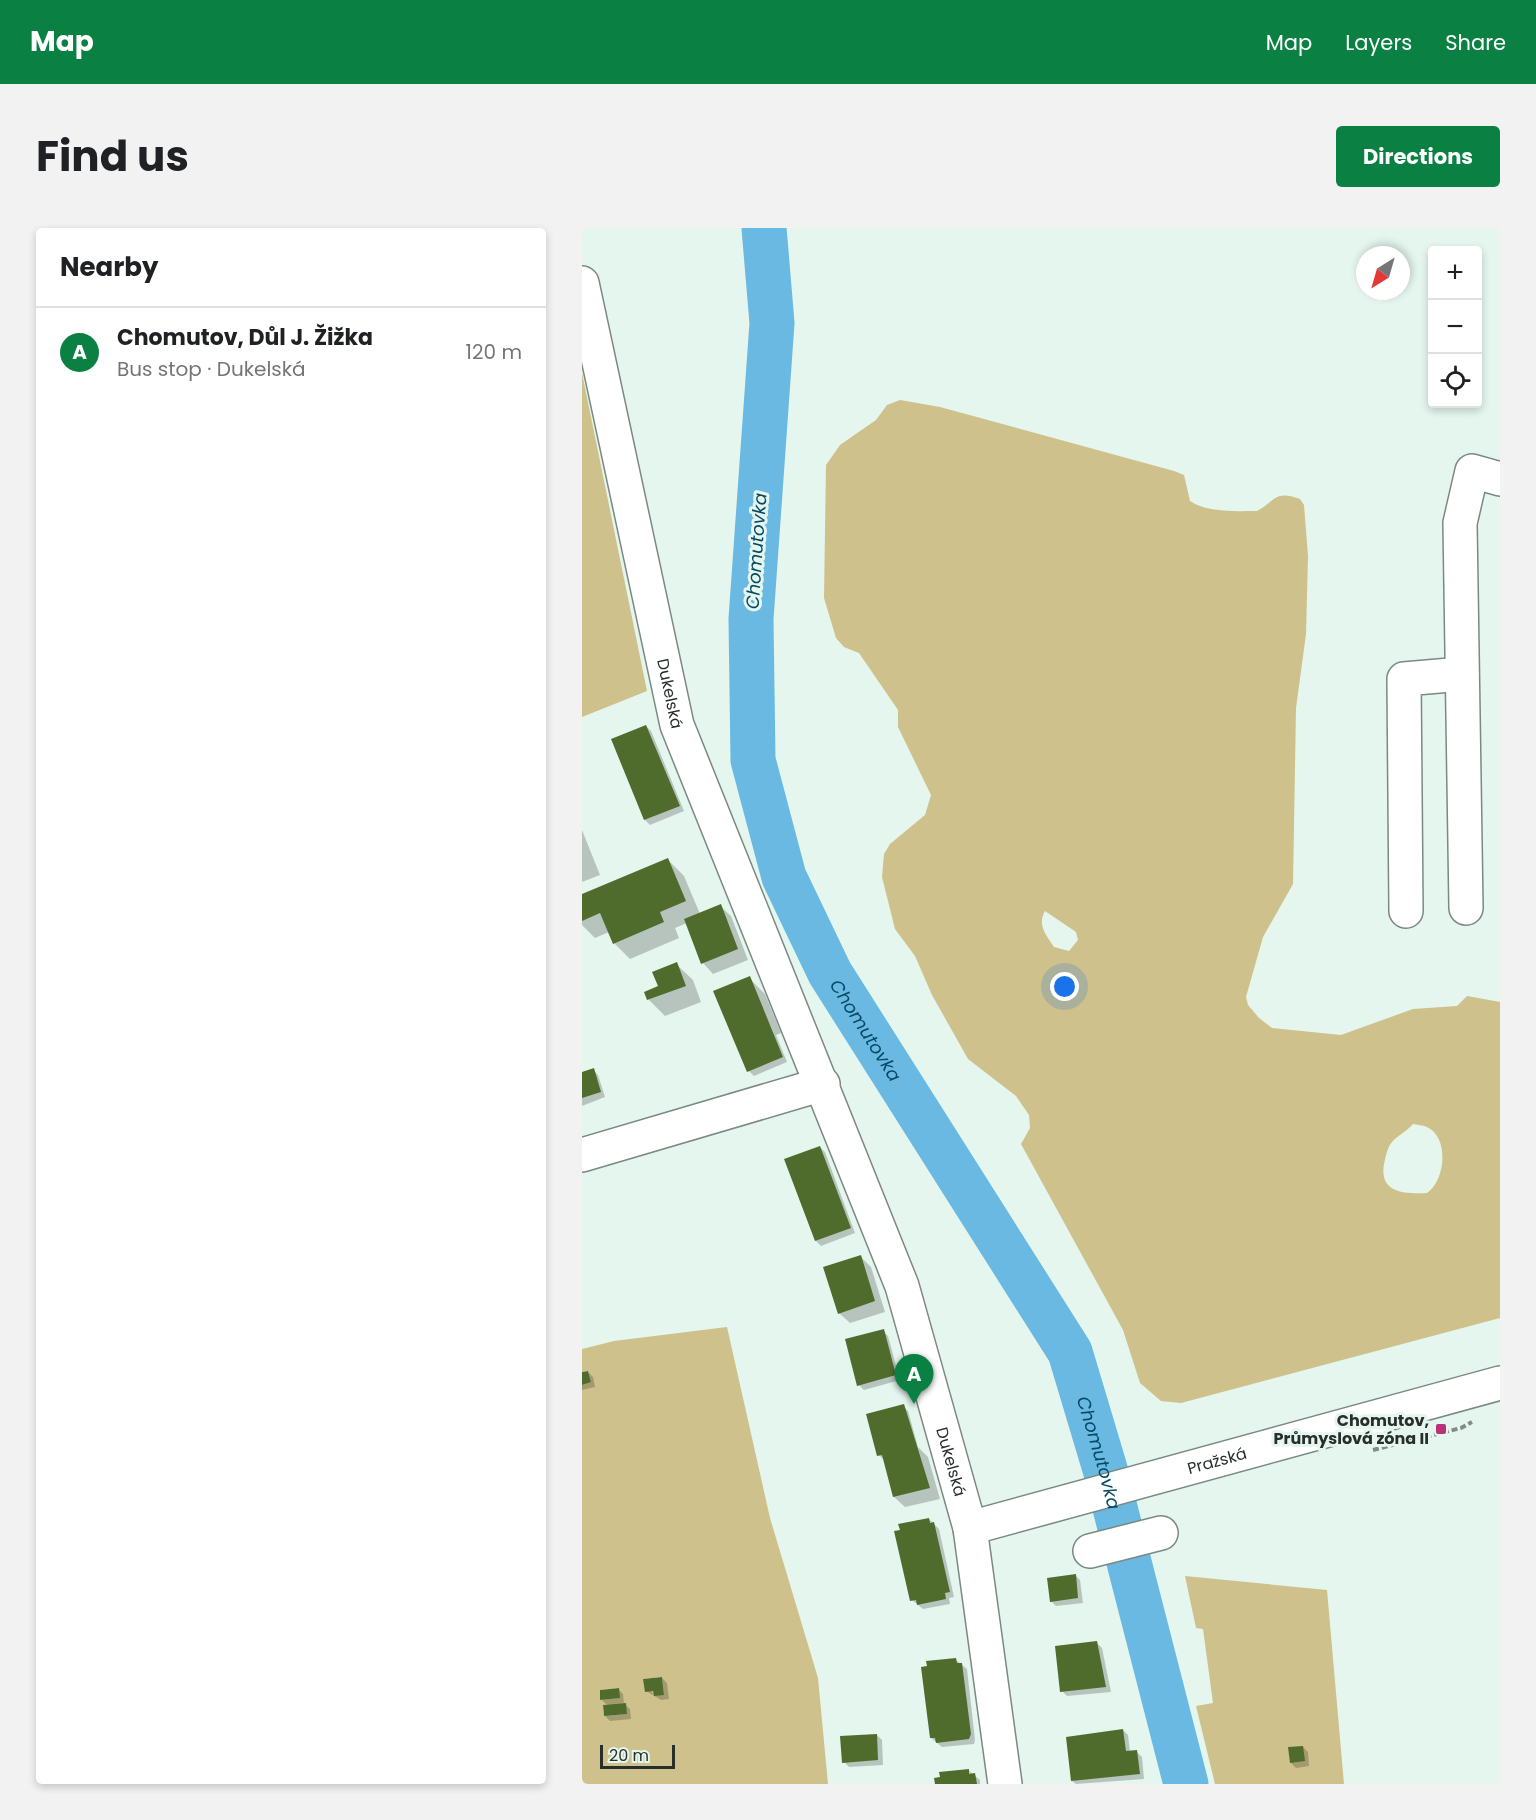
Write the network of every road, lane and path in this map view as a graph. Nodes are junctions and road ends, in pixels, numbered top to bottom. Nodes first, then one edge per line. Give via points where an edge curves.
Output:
1 (582, 283) edge
2 (1500, 479) edge
3 (1462, 674) junction
4 (1466, 908) dead end
5 (1406, 911) dead end
6 (823, 1084) junction
7 (582, 1155) edge
8 (1500, 1383) edge
9 (970, 1528) junction
10 (1161, 1533) dead end
11 (1090, 1551) dead end
12 (1005, 1784) edge

1 - 6 street, Dukelská via 677,725
2 - 3 street via 1472,471 1460,523
3 - 4 street
3 - 5 street via 1404,679
6 - 7 street
6 - 9 street, Dukelská via 902,1286
8 - 9 street, Pražská
9 - 12 street, Dukelská
10 - 11 street

